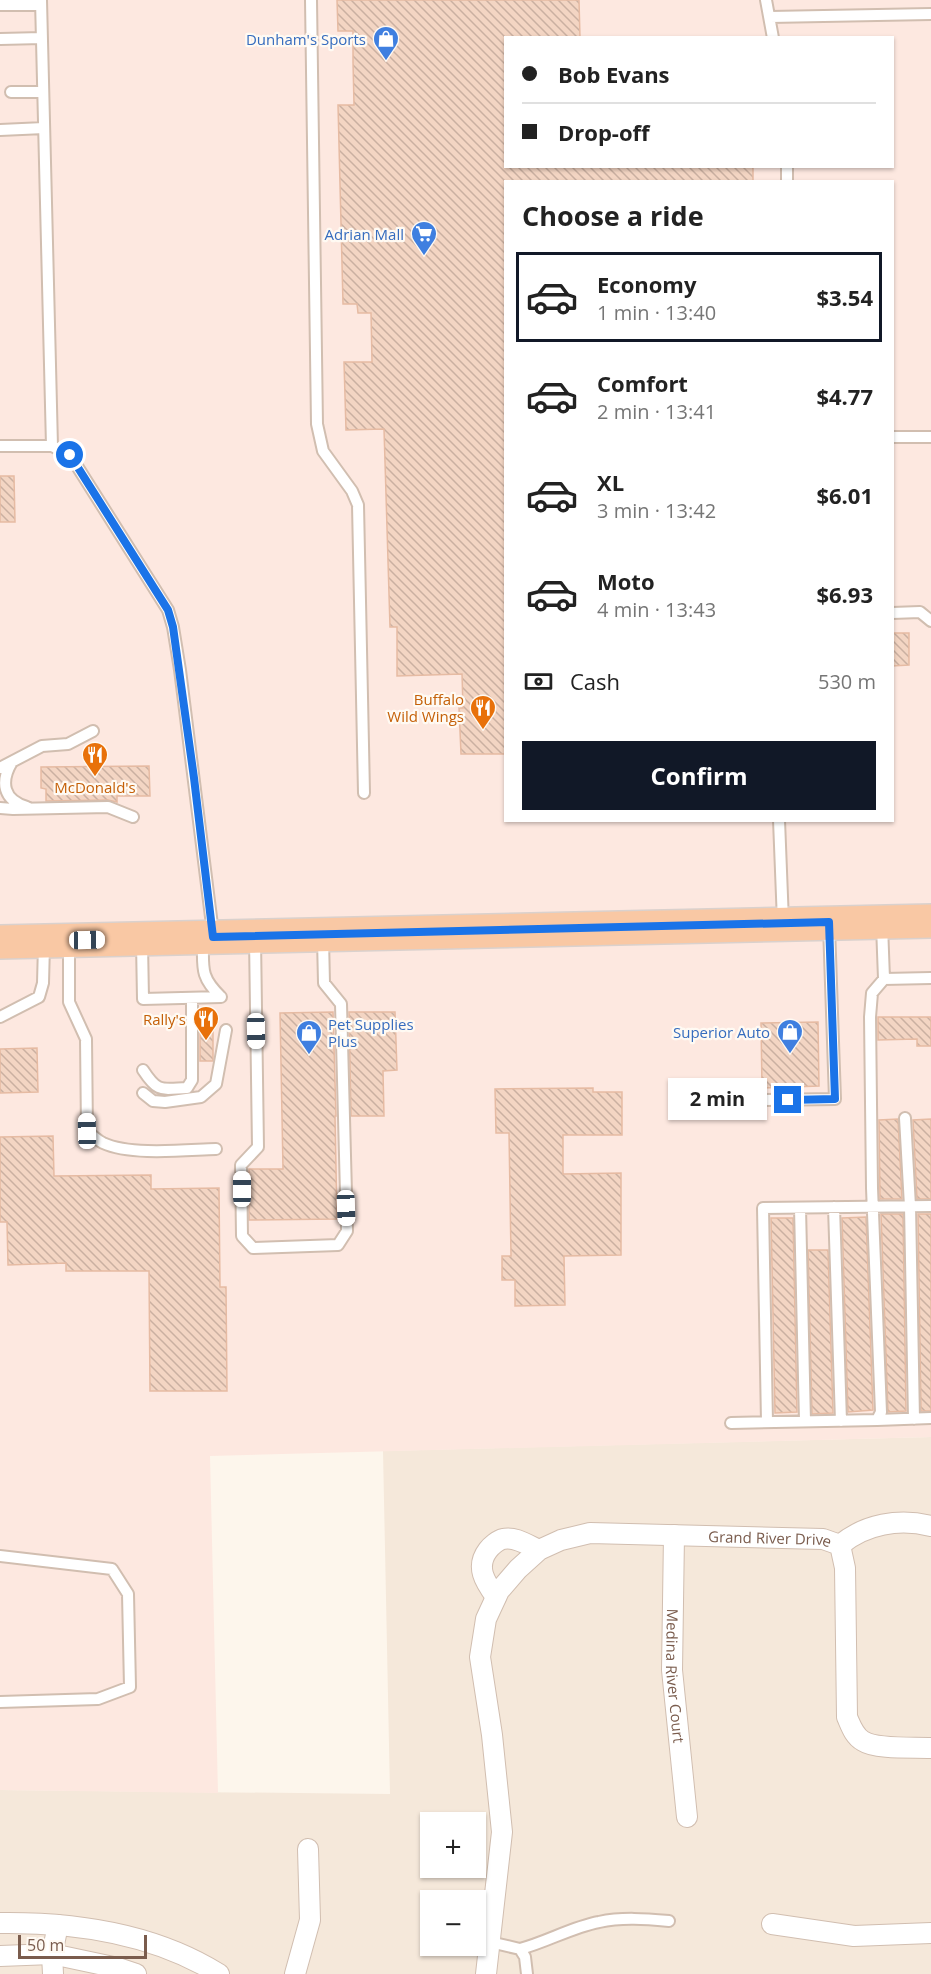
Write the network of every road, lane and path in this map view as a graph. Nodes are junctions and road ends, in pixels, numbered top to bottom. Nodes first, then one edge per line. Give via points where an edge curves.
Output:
1 (311, 0) edge
2 (766, 0) edge
3 (41, 2) edge
4 (0, 5) edge
5 (931, 14) edge
6 (770, 17) junction
7 (773, 36) edge
8 (42, 38) junction
9 (0, 39) edge
10 (11, 92) dead end
11 (44, 92) junction
12 (44, 128) junction
13 (0, 130) edge
14 (931, 436) edge
15 (894, 437) edge
16 (0, 446) edge
17 (52, 446) junction
18 (894, 613) edge
19 (931, 621) edge
20 (93, 731) dead end
21 (12, 762) junction
22 (0, 768) edge
23 (364, 793) dead end
24 (0, 808) edge
25 (33, 809) junction
26 (133, 817) dead end
27 (779, 822) edge
28 (931, 921) edge
29 (829, 922) junction
30 (882, 922) junction
31 (783, 923) junction
32 (323, 934) junction
33 (255, 936) junction
34 (208, 937) junction
35 (142, 939) junction
36 (56, 941) junction
37 (0, 942) edge
38 (931, 978) edge
39 (884, 979) junction
40 (192, 998) junction
41 (0, 1017) edge
42 (225, 1030) dead end
43 (143, 1070) dead end
44 (143, 1092) dead end
45 (764, 1100) dead end
46 (905, 1118) dead end
47 (216, 1149) dead end
48 (910, 1206) junction
49 (931, 1206) edge
50 (834, 1207) junction
51 (873, 1207) junction
52 (800, 1208) junction
53 (931, 1418) edge
54 (914, 1419) junction
55 (841, 1420) junction
56 (877, 1420) junction
57 (805, 1421) junction
58 (767, 1422) junction
59 (731, 1423) dead end
60 (931, 1526) edge
61 (674, 1535) junction
62 (840, 1545) junction
63 (539, 1550) junction
64 (0, 1556) edge
65 (496, 1597) junction
66 (0, 1702) edge
67 (931, 1748) edge
68 (687, 1816) dead end
69 (308, 1848) dead end
70 (669, 1921) dead end
71 (0, 1923) edge
72 (772, 1924) dead end
73 (58, 1925) junction
74 (931, 1933) edge
75 (490, 1942) junction
76 (520, 1949) junction
77 (0, 1956) edge
78 (52, 1964) edge
79 (136, 1974) edge
80 (219, 1974) edge
81 (295, 1974) edge
82 (486, 1974) edge
83 (527, 1974) edge

1 - 23 lane via 318,424 323,451 358,505
2 - 6 lane
3 - 4 lane
3 - 8 lane
5 - 6 lane
6 - 7 lane
8 - 9 lane
8 - 11 lane
10 - 11 lane
11 - 12 lane
12 - 13 lane
12 - 17 lane
14 - 15 lane
16 - 17 lane
17 - 34 lane via 70,455 168,610 180,670
18 - 19 lane via 920,612
20 - 21 lane via 68,744 42,746
21 - 22 lane
21 - 25 lane via 4,779 6,792 17,804
24 - 25 lane
25 - 26 lane via 108,807
27 - 31 lane
28 - 30 highway
29 - 30 highway
29 - 31 highway
29 - 45 lane via 835,1099
30 - 39 lane
31 - 32 highway
32 - 33 highway
32 - 33 lane via 324,983 341,1004 347,1231 338,1245 253,1248 242,1236 242,1166 258,1147
33 - 34 highway
34 - 35 highway
34 - 40 lane via 204,973 208,986 221,997
35 - 36 highway
35 - 40 lane via 143,999
36 - 37 highway
36 - 41 lane via 39,997
36 - 47 lane via 69,1002 86,1039 87,1131 102,1143 120,1147
38 - 39 lane
39 - 51 lane via 872,993 870,1017
40 - 43 lane via 192,1080 187,1088 160,1089 151,1084
42 - 44 lane via 216,1084 201,1097 153,1101
46 - 48 lane
48 - 49 lane
48 - 51 lane
48 - 54 lane
50 - 51 lane
50 - 52 lane
50 - 55 lane
51 - 56 lane via 881,1401
52 - 57 lane
52 - 58 lane via 763,1208
53 - 54 lane
54 - 56 lane
55 - 56 lane
55 - 57 lane
57 - 58 lane
58 - 59 lane
60 - 62 street via 900,1522 882,1525 851,1536
61 - 62 street, Grand River Drive via 824,1539
61 - 63 street, Grand River Drive via 590,1533
61 - 68 street, Medina River Court via 672,1670
62 - 67 street, Grand River Drive via 845,1568 847,1717 853,1732 873,1746
63 - 65 street, Grand River Drive
63 - 65 street via 519,1540 503,1539 490,1546 482,1558 482,1569 485,1583
64 - 66 lane via 112,1569 128,1594 130,1687 98,1699
65 - 75 street, Grand River Drive via 486,1618 480,1657 502,1832
69 - 81 street via 310,1920
70 - 76 lane via 600,1921
71 - 73 street
72 - 74 street via 854,1936
73 - 78 street
73 - 80 street via 122,1935
75 - 76 lane
75 - 82 street, Grand River Drive
76 - 83 lane
77 - 78 street
78 - 79 street via 118,1968

